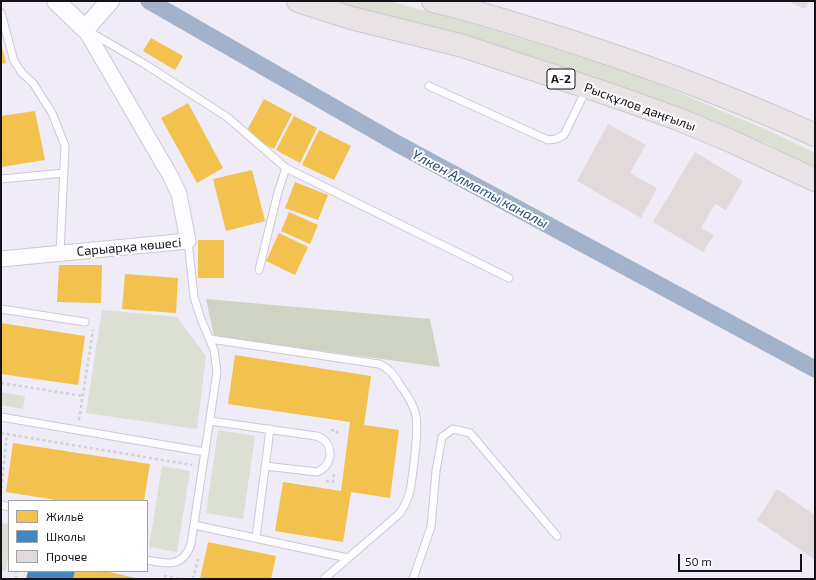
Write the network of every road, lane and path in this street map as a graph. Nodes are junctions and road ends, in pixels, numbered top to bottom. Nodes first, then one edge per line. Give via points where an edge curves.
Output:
1 (56, 1) edge
2 (298, 1) edge
3 (433, 1) edge
4 (110, 2) edge
5 (463, 4) edge
6 (1, 13) edge
7 (85, 29) junction
8 (429, 86) dead end
9 (587, 88) junction
10 (815, 135) edge
11 (286, 168) junction
12 (64, 173) junction
13 (1, 179) edge
14 (815, 180) edge
15 (188, 241) junction
16 (60, 253) junction
17 (1, 259) edge
18 (259, 270) dead end
19 (509, 278) dead end
20 (1, 309) edge
21 (85, 322) joint
22 (210, 339) junction
23 (1, 383) edge
24 (83, 396) junction
25 (1, 418) edge
26 (9, 419) junction
27 (210, 421) junction
28 (270, 429) junction
29 (78, 430) junction
30 (1, 433) edge
31 (7, 434) junction
32 (205, 452) junction
33 (194, 466) dead end
34 (265, 466) junction
35 (1, 496) edge
36 (194, 525) junction
37 (557, 536) dead end
38 (256, 538) junction
39 (198, 557) dead end
40 (348, 558) junction
41 (148, 560) edge
42 (194, 579) edge
43 (324, 579) edge
44 (413, 579) edge

1 - 7 street
2 - 9 main road, Рысқұлов даңғылы / A-2 via 351,18 463,46
3 - 5 main road
4 - 7 street
5 - 10 main road via 722,95
6 - 12 lane via 14,61 22,73 34,83 52,113 65,146
7 - 11 lane via 227,117
7 - 15 street, Сарыарқа көшесі via 171,176 179,194
8 - 9 lane via 548,140 564,135
9 - 14 main road, Рысқұлов даңғылы / A-2 via 678,119
11 - 18 lane
11 - 19 lane
12 - 13 lane
12 - 16 lane
15 - 16 street, Сарыарқа көшесі
15 - 22 lane via 194,296
16 - 17 street, Сарыарқа көшесі
20 - 21 lane
21 - 24 path via 93,330
22 - 27 lane via 217,372
22 - 40 lane via 379,364 394,375 416,413 410,495 399,514
23 - 24 path
24 - 29 path
25 - 26 lane
26 - 29 lane
26 - 31 path
27 - 28 lane
27 - 32 lane
28 - 34 lane
28 - 34 lane via 321,437 328,443 329,456 327,466 317,472
29 - 32 lane
30 - 31 path
31 - 33 path
31 - 35 path
32 - 36 lane
34 - 38 lane
36 - 38 lane
36 - 41 lane via 186,556 171,563
37 - 44 lane via 470,433 453,429 442,437 431,527
38 - 40 lane
39 - 42 path
40 - 43 lane

